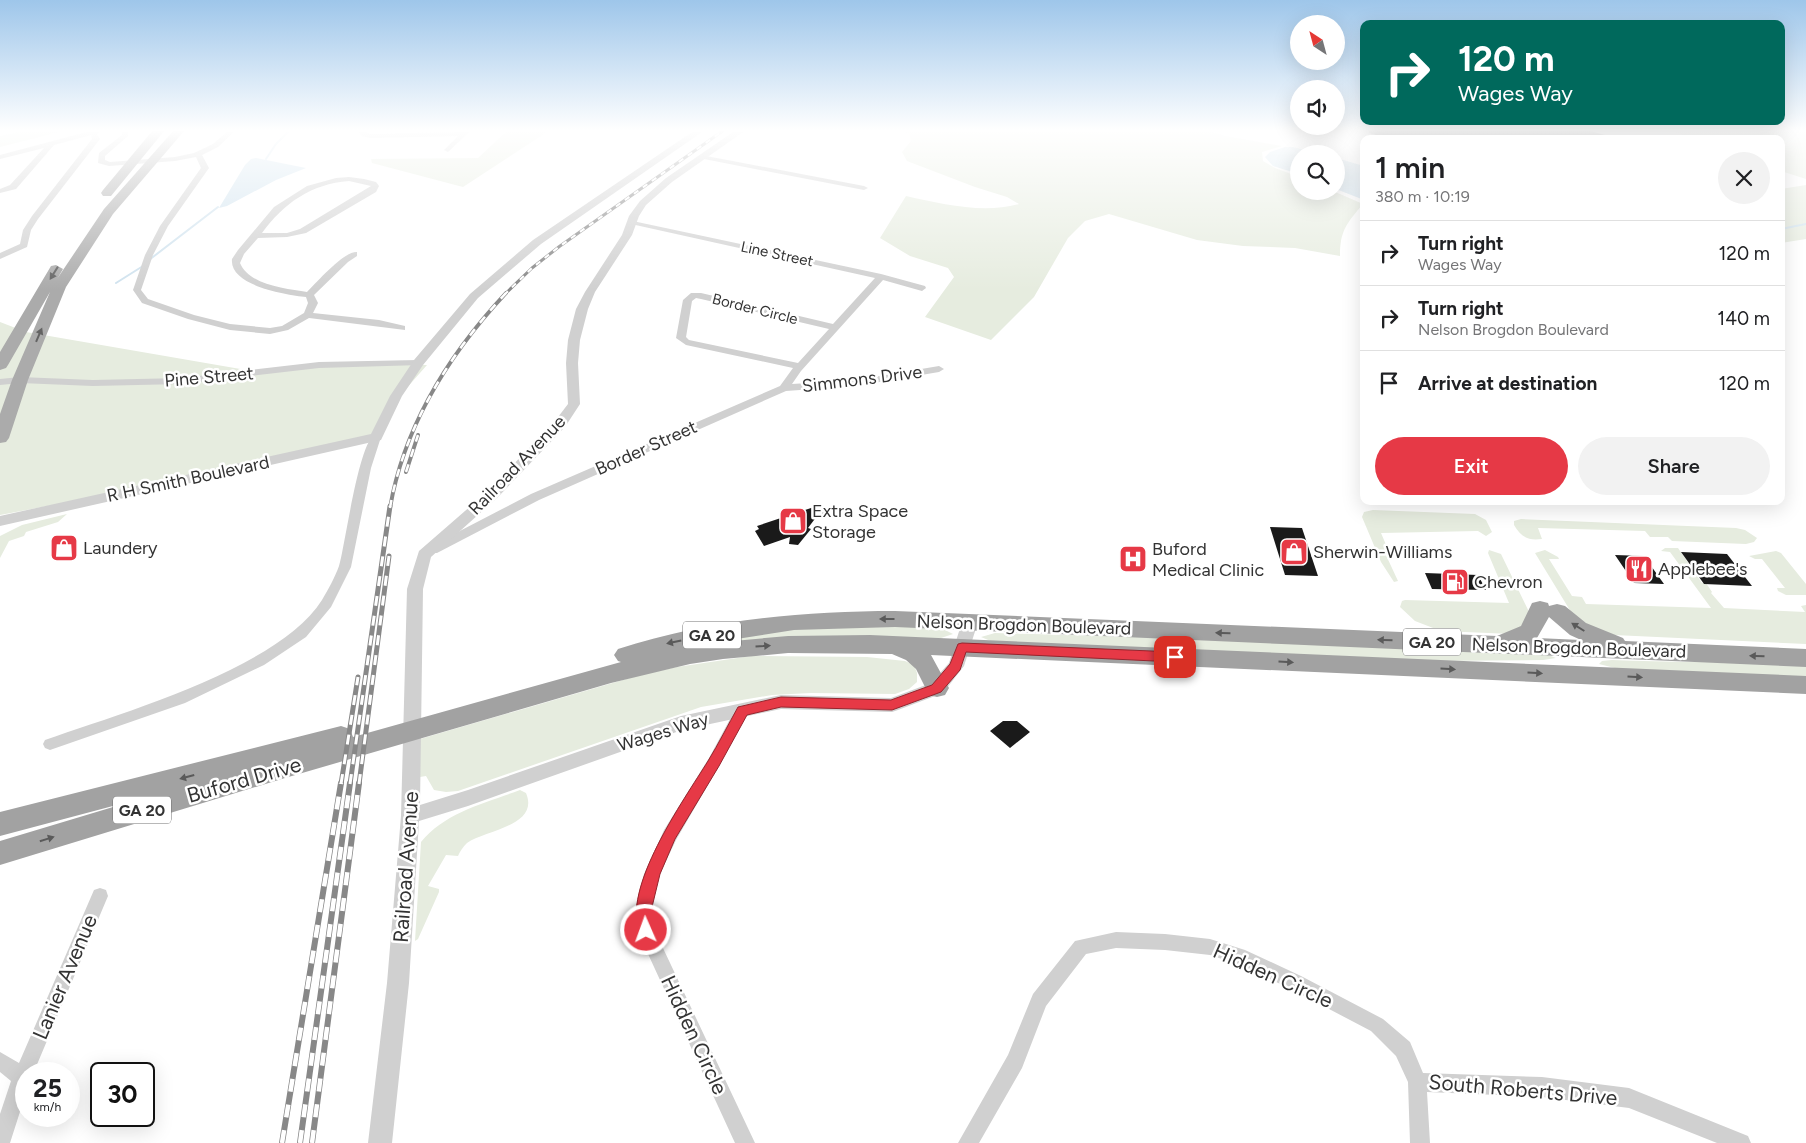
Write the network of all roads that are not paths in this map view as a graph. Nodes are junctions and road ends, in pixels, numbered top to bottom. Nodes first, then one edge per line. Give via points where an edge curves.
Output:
1 (16, 183) edge
2 (61, 183) edge
3 (115, 183) edge
4 (133, 183) edge
5 (194, 183) edge
6 (328, 183) edge
7 (372, 183) edge
8 (623, 183) edge
9 (665, 183) edge
10 (840, 183) edge
11 (864, 188) dead end
12 (0, 191) edge
13 (632, 222) junction
14 (256, 236) junction
15 (354, 254) dead end
16 (0, 256) edge
17 (881, 277) junction
18 (922, 288) dead end
19 (309, 295) junction
20 (308, 316) junction
21 (834, 327) junction
22 (402, 328) dead end
23 (418, 363) junction
24 (0, 365) edge
25 (800, 366) junction
26 (939, 369) dead end
27 (20, 380) junction
28 (0, 382) edge
29 (784, 388) junction
30 (376, 436) junction
31 (0, 438) edge
32 (0, 521) edge
33 (424, 555) junction
34 (970, 622) junction
35 (888, 645) junction
36 (1491, 645) junction
37 (962, 647) junction
38 (1634, 651) junction
39 (1806, 658) edge
40 (1806, 685) edge
41 (937, 688) junction
42 (461, 710) junction
43 (742, 710) junction
44 (50, 744) dead end
45 (285, 760) junction
46 (410, 816) junction
47 (0, 824) edge
48 (0, 853) edge
49 (100, 896) dead end
50 (0, 1061) edge
51 (28, 1062) edge
52 (15, 1072) edge
53 (1417, 1082) junction
54 (15, 1098) edge
55 (0, 1143) edge
56 (380, 1143) edge
57 (745, 1143) edge
58 (968, 1143) edge
59 (1420, 1143) edge
60 (1741, 1143) edge

1 - 12 street
2 - 16 street via 34,218 24,245
3 -> 24 main road via 91,213
27 -> 4 main road via 60,288 108,212
5 - 20 street via 164,226 149,255 137,290 144,301 230,327 285,328
6 - 14 street via 293,196
7 - 14 street via 375,186 373,190 303,231
8 - 23 street via 537,242 474,296
9 - 13 street, Railroad Avenue via 643,203
10 - 11 street
13 - 17 street, Line Street
13 - 33 street, Railroad Avenue via 582,309 572,363 574,404 560,424 493,494
14 - 19 street via 240,253 236,263 245,279 294,294
15 - 19 street
17 - 18 street, Line Street
17 - 21 street
19 - 20 street via 313,303
20 - 22 street via 373,321
21 - 25 street
21 - 25 street, Border Circle via 701,296 694,295 688,300 681,338 686,342
23 - 27 street, Pine Street via 319,364 182,381 93,383
23 - 30 street via 396,396
25 - 29 street
26 - 29 street, Simmons Drive via 856,383
27 - 28 street, Pine Street
27 - 31 main road
29 - 33 street, Border Street via 534,497
30 - 32 street, R H Smith Boulevard
30 - 44 street via 365,468 345,568 326,604 301,634 259,661 180,699
33 - 46 street, Railroad Avenue via 416,589
36 -> 34 highway, Nelson Brogdon Boulevard / GA 20
34 - 37 street, Wages Way
34 -> 42 highway, Nelson Brogdon Boulevard / GA 20 via 894,619 770,624 668,643
35 - 37 highway, Nelson Brogdon Boulevard / GA 20
35 - 41 highway via 919,656 928,665
42 -> 35 highway, Nelson Brogdon Boulevard / GA 20 via 655,662 729,649 816,643
36 - 38 highway, Nelson Brogdon Boulevard / GA 20
38 -> 36 highway via 1583,631 1548,610 1532,631 1517,639
37 -> 40 highway, Nelson Brogdon Boulevard / GA 20
37 - 41 street, Wages Way via 956,666
39 -> 38 highway, Nelson Brogdon Boulevard / GA 20
41 - 43 street, Wages Way via 892,705 781,702
42 - 45 highway, Buford Drive / GA 20
43 - 46 street, Wages Way via 681,723
43 - 57 street, Hidden Circle via 670,835 652,874 644,907 646,930
45 -> 47 highway, Buford Drive / GA 20
48 -> 45 highway, Buford Drive / GA 20
46 - 56 street, Railroad Avenue via 398,983
49 - 51 street, Lanier Avenue
50 - 52 street
53 - 58 street, Hidden Circle via 1403,1049 1377,1024 1295,982 1239,956 1210,947 1116,940 1080,947 1039,1000 1015,1061
53 - 59 street, Hidden Circle
53 - 60 street, South Roberts Drive via 1542,1087 1629,1098
54 - 55 street, Lanier Avenue

